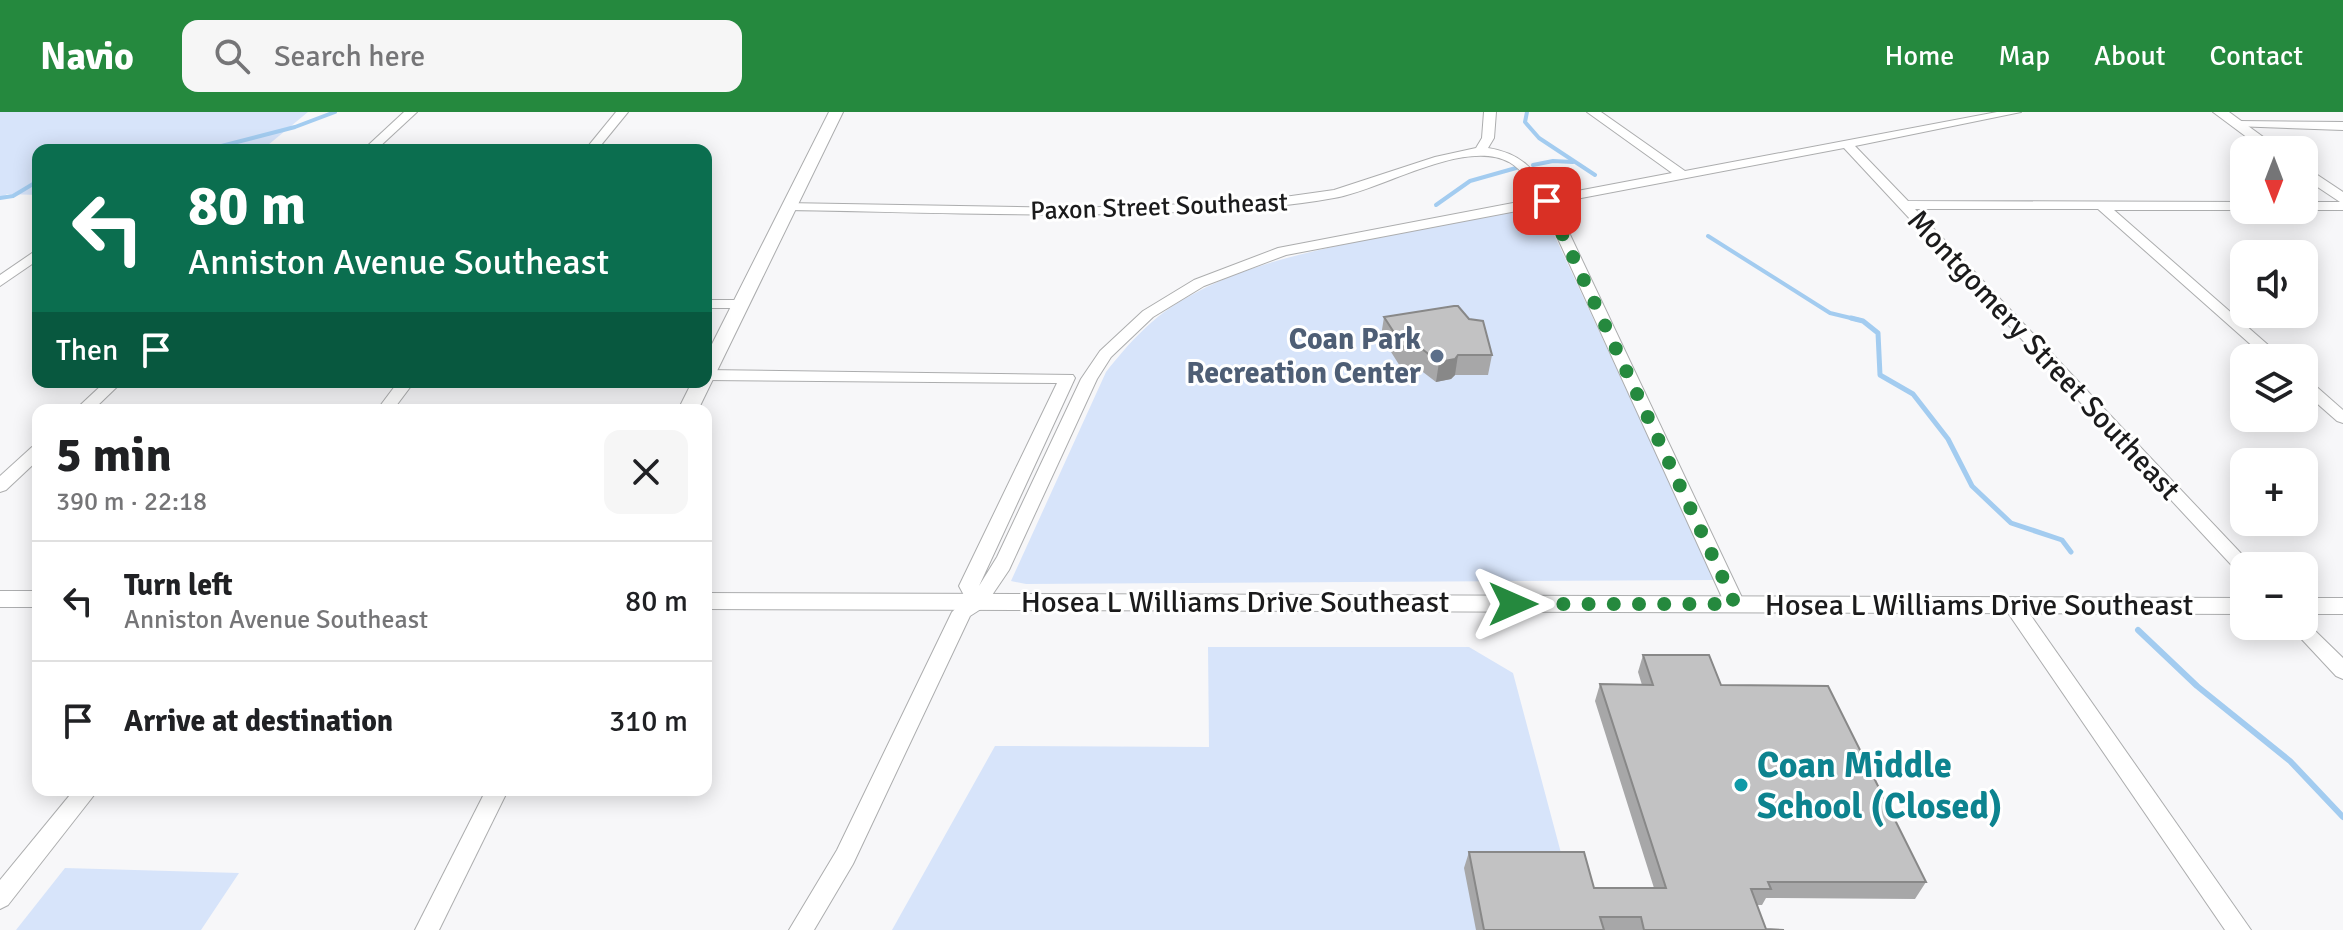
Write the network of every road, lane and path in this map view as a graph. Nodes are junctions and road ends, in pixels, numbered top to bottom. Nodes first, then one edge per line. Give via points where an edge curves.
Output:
1 (411, 112) edge
2 (622, 112) edge
3 (836, 112) edge
4 (1490, 112) edge
5 (1593, 112) edge
6 (2015, 112) edge
7 (2220, 112) edge
8 (2237, 124) junction
9 (2343, 126) edge
10 (2254, 136) edge
11 (1845, 142) junction
12 (376, 144) edge
13 (596, 144) edge
14 (1480, 151) junction
15 (1681, 174) junction
16 (2318, 181) edge
17 (2341, 197) edge
18 (1547, 201) junction
19 (2318, 203) edge
20 (1903, 205) junction
21 (790, 206) junction
22 (2102, 206) junction
23 (2230, 206) edge
24 (32, 258) edge
25 (0, 282) edge
26 (712, 304) edge
27 (742, 304) junction
28 (2259, 344) edge
29 (712, 363) edge
30 (712, 375) edge
31 (107, 388) edge
32 (2318, 396) edge
33 (90, 404) edge
34 (2343, 418) edge
35 (32, 457) edge
36 (0, 486) edge
37 (2231, 552) edge
38 (0, 599) edge
39 (32, 599) edge
40 (712, 601) edge
41 (977, 602) junction
42 (1735, 604) junction
43 (2013, 605) junction
44 (2230, 606) edge
45 (2318, 606) edge
46 (2343, 606) edge
47 (2314, 640) edge
48 (2343, 671) edge
49 (82, 796) edge
50 (494, 796) edge
51 (0, 898) edge
52 (427, 930) edge
53 (801, 930) edge
54 (2239, 930) edge

1 - 12 street
2 - 13 street
3 - 21 street
4 - 14 street via 1488,138
5 - 15 street
6 - 11 street
7 - 8 street
8 - 9 street
8 - 10 street
11 - 15 street
11 - 20 street, Montgomery Street Southeast
14 - 18 street via 1523,163
14 - 21 street, Paxon Street Southeast via 1336,194 1259,205 1071,212
15 - 18 street
16 - 17 street
17 - 19 street
18 - 41 street via 1283,251 1202,281 1151,311 1119,340 1089,379 993,585
18 - 42 street
20 - 22 street
20 - 37 street, Montgomery Street Southeast
21 - 27 street
22 - 23 street
22 - 28 street
24 - 25 street
26 - 27 street
27 - 29 street
30 - 41 street via 1067,378 969,586
31 - 33 street
32 - 34 street
35 - 36 street
38 - 39 street
40 - 41 street, Hosea L Williams Drive Southeast
41 - 42 street, Hosea L Williams Drive Southeast
41 - 53 street via 962,612 845,857
42 - 43 street, Hosea L Williams Drive Southeast
43 - 44 street, Hosea L Williams Drive Southeast
43 - 54 street
45 - 46 street
47 - 48 street
49 - 51 street
50 - 52 street

